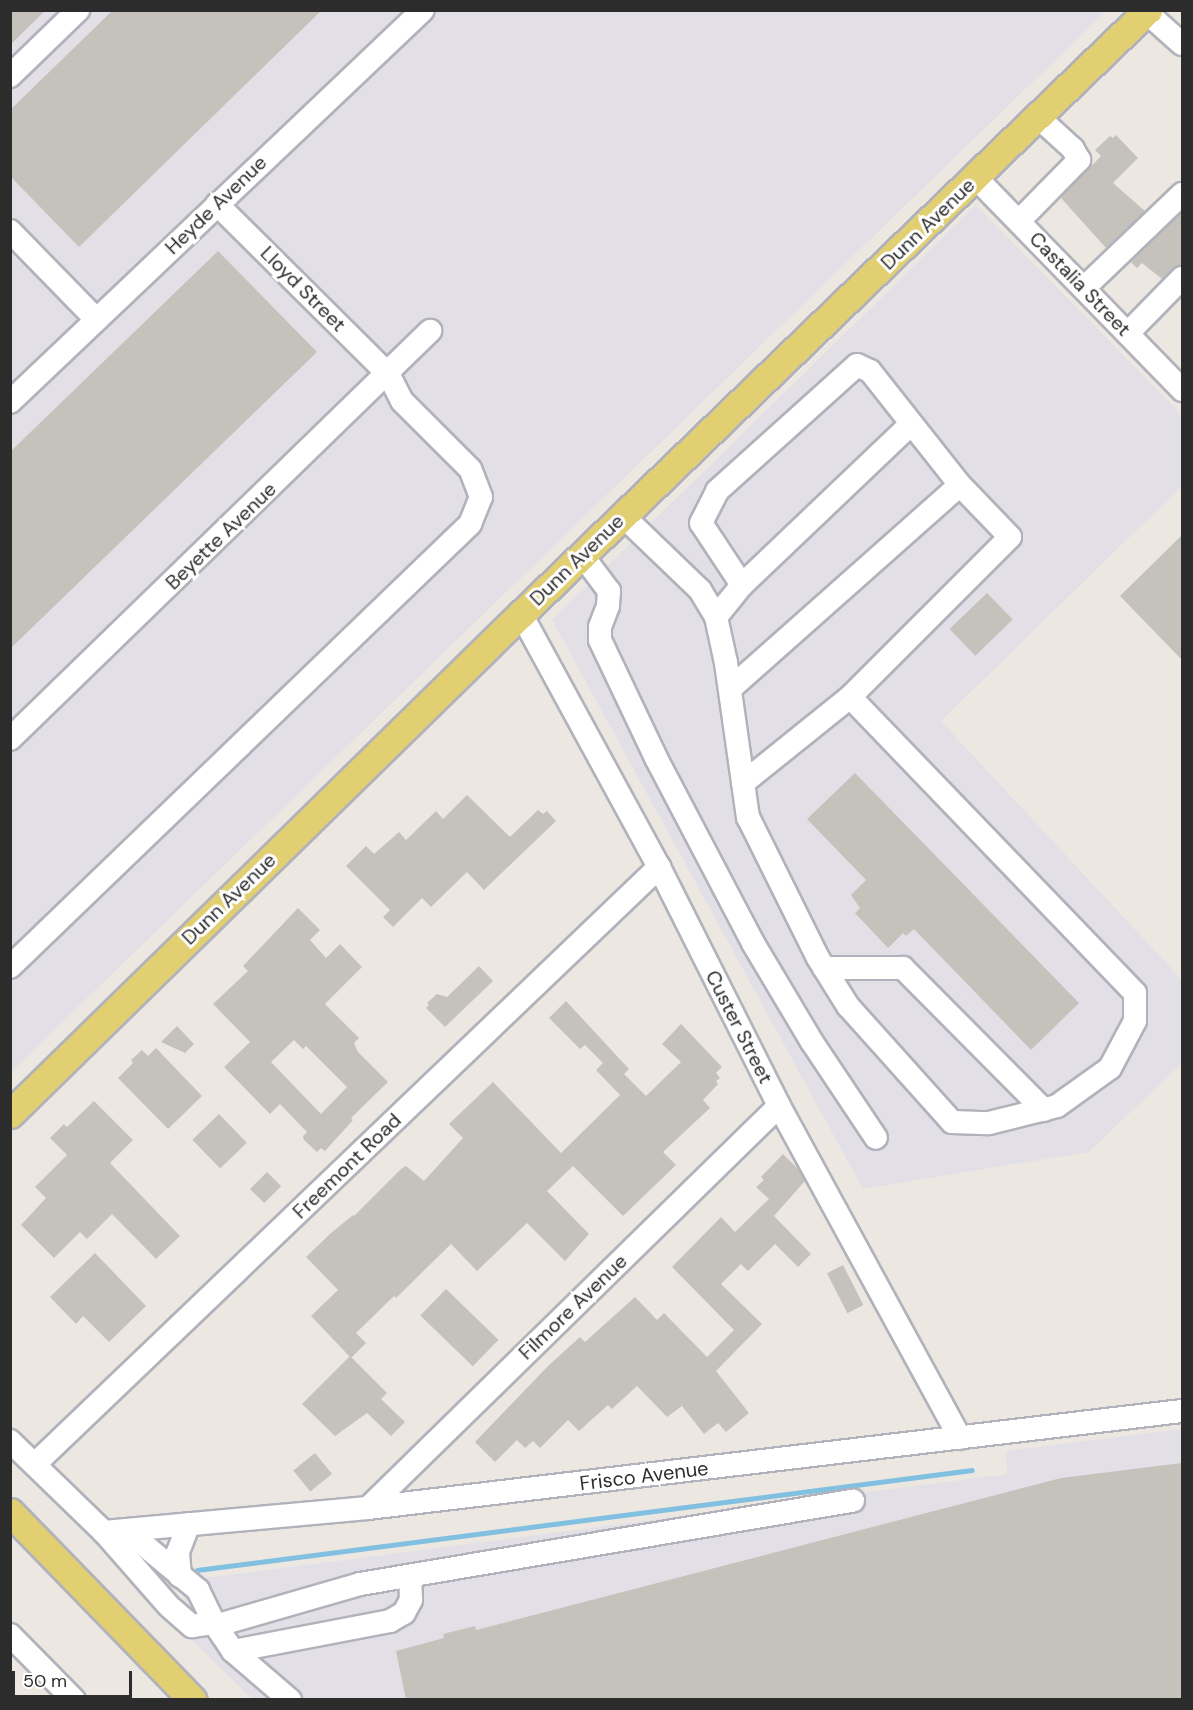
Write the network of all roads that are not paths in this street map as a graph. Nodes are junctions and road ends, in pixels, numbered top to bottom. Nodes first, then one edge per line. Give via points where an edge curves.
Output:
1 (78, 10) edge
2 (423, 10) edge
3 (1147, 11) edge
4 (1182, 44) edge
5 (10, 76) edge
6 (1038, 117) junction
7 (976, 178) junction
8 (1182, 194) edge
9 (217, 204) junction
10 (1019, 221) junction
11 (10, 231) edge
12 (1182, 278) edge
13 (1084, 288) junction
14 (97, 320) junction
15 (430, 331) dead end
16 (1128, 333) junction
17 (388, 374) junction
18 (1182, 390) edge
19 (10, 402) edge
20 (911, 424) junction
21 (960, 485) junction
22 (623, 516) junction
23 (582, 555) junction
24 (742, 585) junction
25 (521, 614) junction
26 (716, 617) junction
27 (730, 689) junction
28 (850, 697) junction
29 (10, 739) edge
30 (743, 783) junction
31 (659, 867) junction
32 (10, 967) edge
33 (824, 968) junction
34 (779, 1106) junction
35 (1044, 1110) junction
36 (10, 1114) edge
37 (876, 1138) dead end
38 (1182, 1411) edge
39 (960, 1438) junction
40 (10, 1442) edge
41 (35, 1464) junction
42 (853, 1501) dead end
43 (368, 1508) junction
44 (10, 1512) edge
45 (189, 1524) junction
46 (115, 1531) junction
47 (180, 1576) junction
48 (411, 1576) junction
49 (150, 1585) junction
50 (216, 1624) junction
51 (10, 1635) edge
52 (233, 1651) junction
53 (74, 1700) edge
54 (193, 1700) edge
55 (290, 1700) edge

1 - 5 street
2 - 9 street, Heyde Avenue
3 - 4 street
3 - 6 main road, Dunn Avenue
6 - 7 main road, Dunn Avenue
6 - 10 street via 1079,160
7 - 10 street, Castalia Street
7 - 22 main road, Dunn Avenue
8 - 13 street
9 - 14 street, Heyde Avenue
9 - 17 street, Lloyd Street
10 - 13 street, Castalia Street
11 - 14 street
12 - 16 street
13 - 16 street, Castalia Street
14 - 19 street, Heyde Avenue
15 - 17 street, Beyette Avenue
16 - 18 street, Castalia Street
17 - 29 street, Beyette Avenue
17 - 32 street, Lloyd Street via 402,401 470,469 481,496 470,524
20 - 21 street
20 - 24 street
20 - 24 street via 870,371 857,365 717,491 700,523
21 - 27 street
21 - 28 street via 1010,537
22 - 23 main road, Dunn Avenue
22 - 26 street via 700,590
23 - 25 main road, Dunn Avenue
23 - 37 street via 609,591 600,640 656,758 753,943
24 - 26 street
25 - 31 street, Custer Street
25 - 36 main road, Dunn Avenue
26 - 27 street
27 - 30 street
28 - 30 street
28 - 35 street via 1135,993 1135,1022 1110,1068 1057,1106
30 - 33 street via 753,831
31 - 34 street, Custer Street
31 - 41 street, Freemont Road
33 - 35 street via 903,968
33 - 35 street via 848,1006 952,1122 989,1123
34 - 39 street, Custer Street
34 - 43 street, Filmore Avenue
38 - 39 street, Frisco Avenue
39 - 43 street, Frisco Avenue
40 - 41 street
41 - 46 street
42 - 48 street
43 - 45 street, Frisco Avenue
44 - 54 main road
45 - 46 street, Frisco Avenue
45 - 47 street via 178,1552
46 - 47 street
46 - 49 street
47 - 50 street via 198,1590
48 - 50 street via 360,1584
48 - 52 street via 411,1600 404,1612 390,1621
49 - 50 street
49 - 50 street via 192,1626
50 - 52 street
51 - 53 street
52 - 55 street

